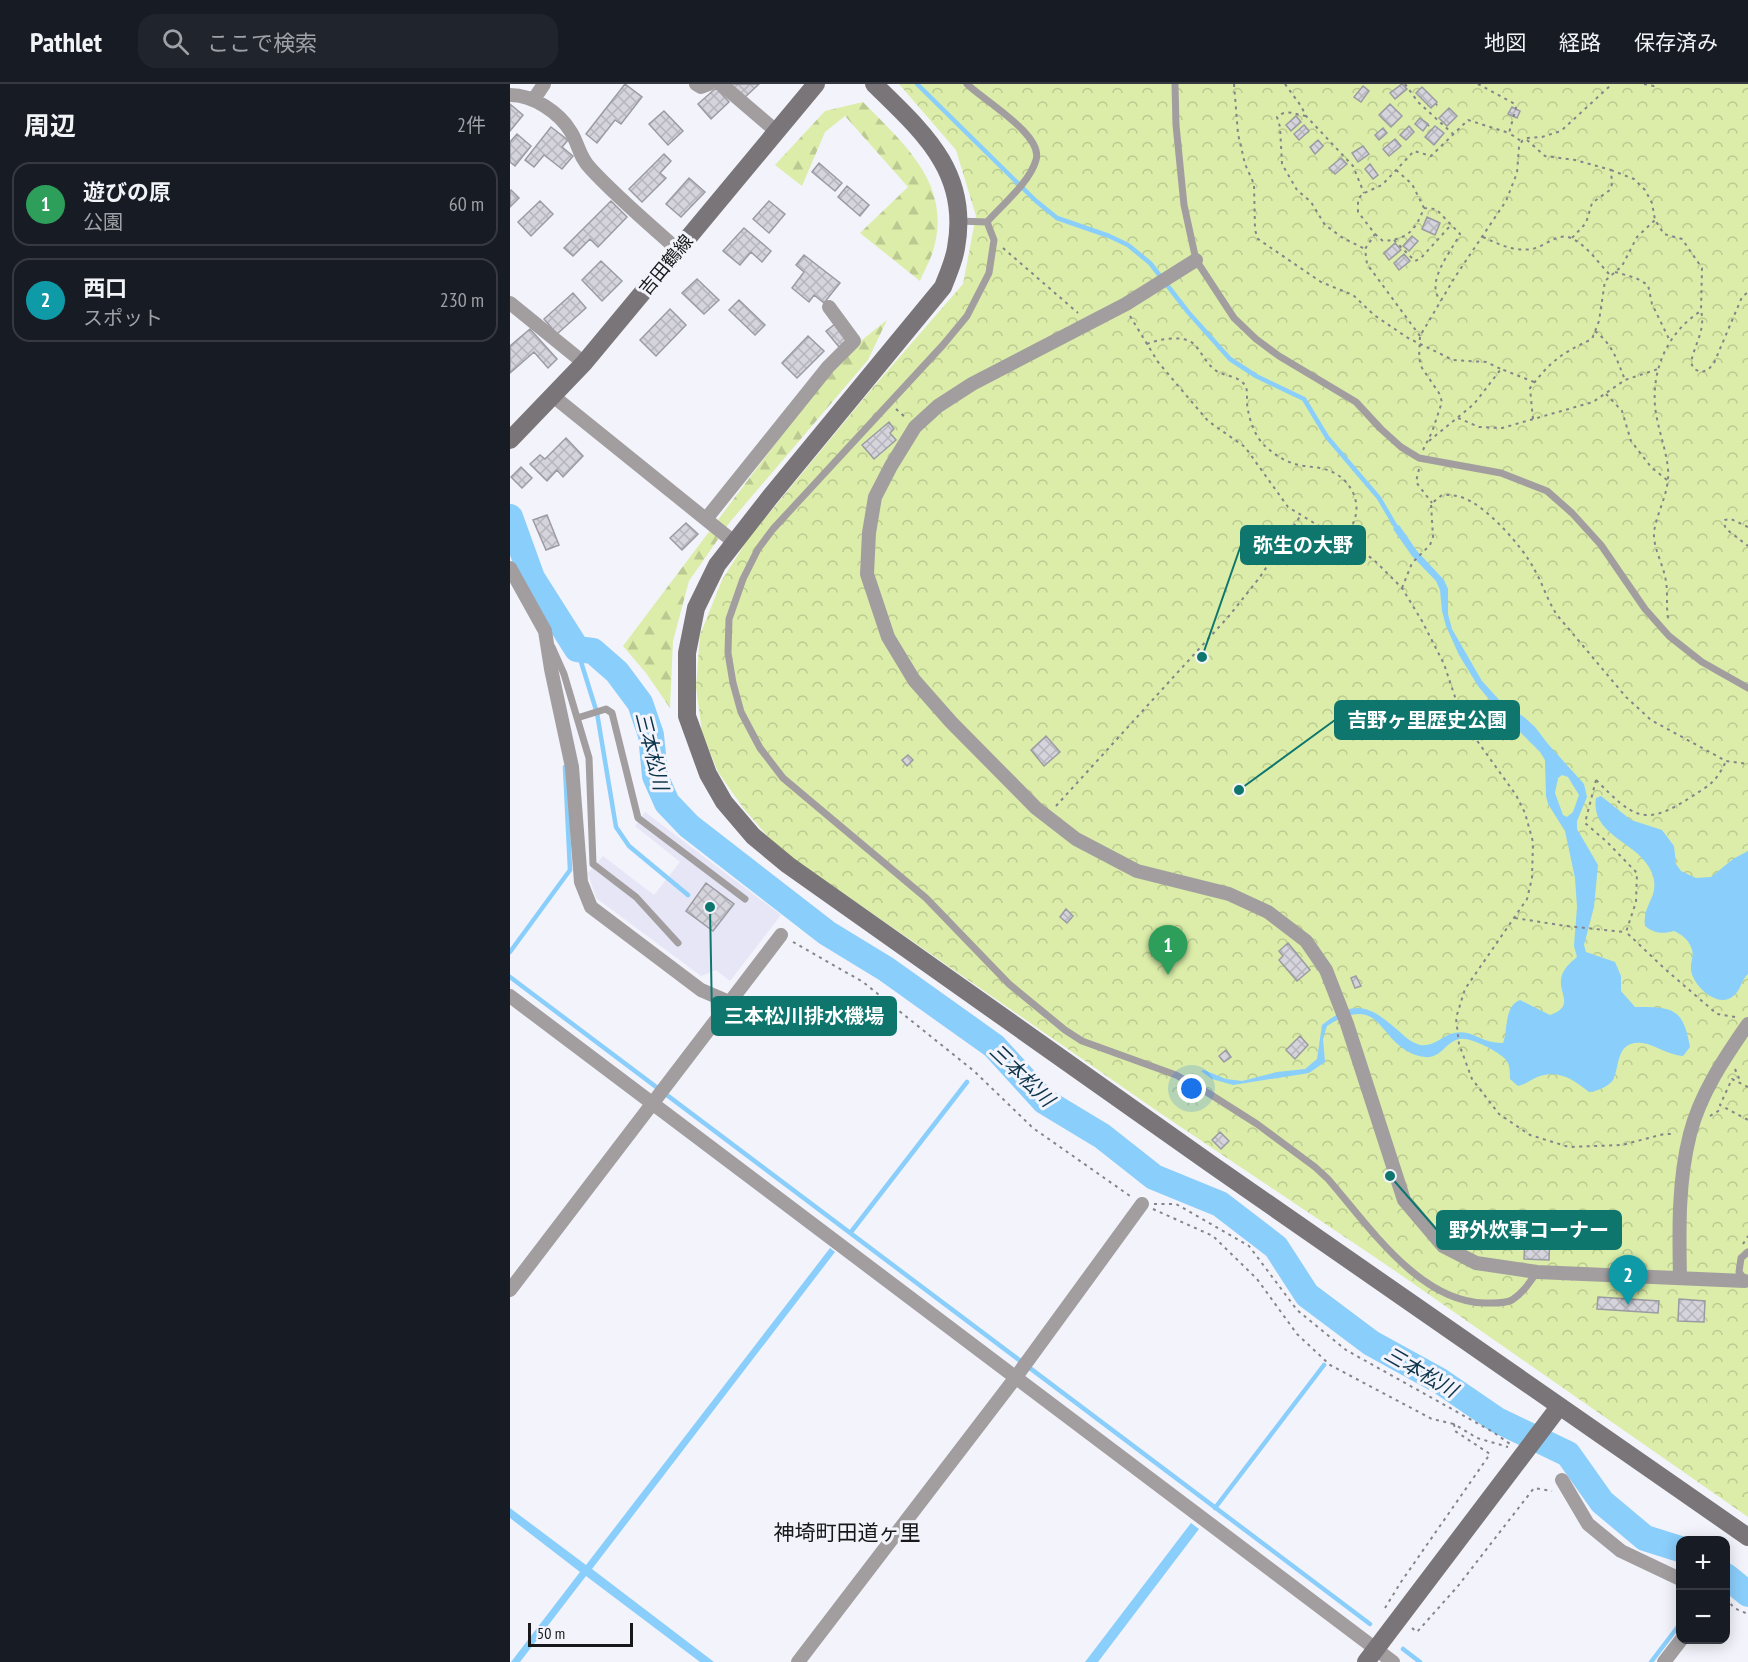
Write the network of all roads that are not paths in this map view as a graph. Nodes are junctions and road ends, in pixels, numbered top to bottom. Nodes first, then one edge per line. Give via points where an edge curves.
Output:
1 (544, 84) edge
2 (696, 84) edge
3 (709, 84) edge
4 (721, 84) edge
5 (816, 84) edge
6 (874, 84) edge
7 (967, 84) edge
8 (1175, 84) edge
9 (510, 95) edge
10 (534, 99) junction
11 (776, 131) junction
12 (958, 221) junction
13 (987, 222) junction
14 (676, 252) junction
15 (1196, 260) junction
16 (510, 303) edge
17 (829, 307) dead end
18 (584, 363) junction
19 (553, 396) junction
20 (510, 440) edge
21 (705, 519) junction
22 (734, 542) junction
23 (510, 568) edge
24 (545, 631) junction
25 (1748, 688) edge
26 (577, 718) junction
27 (745, 899) dead end
28 (782, 935) road end
29 (678, 944) dead end
30 (510, 996) edge
31 (729, 1002) junction
32 (1744, 1020) edge
33 (655, 1101) junction
34 (1142, 1204) road end
35 (1748, 1252) edge
36 (1537, 1272) junction
37 (1680, 1278) junction
38 (1746, 1281) edge
39 (510, 1290) edge
40 (1022, 1368) junction
41 (1554, 1414) junction
42 (1562, 1480) dead end
43 (1748, 1537) edge
44 (1676, 1578) edge
45 (1678, 1644) edge
46 (1371, 1656) edge
47 (798, 1662) edge
48 (1393, 1662) edge
49 (1664, 1662) edge

1 - 10 street
2 - 3 street
4 - 11 street
5 - 11 street, 吉田鶴線
6 - 12 street via 923,132 950,175 959,209
7 - 13 lane via 1017,125 1036,147 1037,159 1030,172
8 - 15 lane via 1184,205
9 - 10 street
10 - 14 street via 571,132 589,168
11 - 14 street, 吉田鶴線
12 - 13 lane
12 - 22 street via 956,249 943,287
13 - 36 lane via 994,240 989,273 967,316 758,549 729,619 728,653 741,712 760,748 783,778 926,898 1000,976 1048,1017 1082,1041 1176,1075 1257,1124 1328,1179 1416,1276 1459,1299 1500,1304 1512,1300
14 - 18 street, 吉田鶴線
15 - 25 lane via 1234,318 1256,339 1356,402 1401,447 1419,458 1501,473 1547,491 1601,545 1645,609 1669,636 1702,662
15 - 36 street via 1126,304 972,384 915,427 875,496 869,533 867,574 888,637 914,680 999,771 1076,839 1137,871 1229,894 1268,912 1306,941 1326,970 1347,1024 1404,1200 1443,1246 1476,1263
16 - 18 street
17 - 21 street via 854,341 828,367
18 - 19 street, 吉田鶴線
19 - 20 street, 吉田鶴線
19 - 21 street
21 - 22 street
22 - 41 street via 717,565 696,608 687,653 687,716 708,774 724,802 753,836
23 - 24 street
24 - 26 lane
24 - 31 street via 572,767 581,882 591,907 701,990
26 - 27 lane via 606,709 612,713 638,819
26 - 29 lane via 588,758 593,864 636,897
28 - 31 street
30 - 33 street
31 - 33 street
32 - 37 street via 1690,1133 1678,1221
33 - 39 street
33 - 40 street
34 - 40 street
35 - 38 lane via 1740,1258 1739,1272
36 - 37 street
37 - 38 street
40 - 46 street
40 - 47 street
41 - 43 street
41 - 46 street via 1519,1451
42 - 44 street via 1588,1524 1622,1551
45 - 49 street
46 - 48 street

